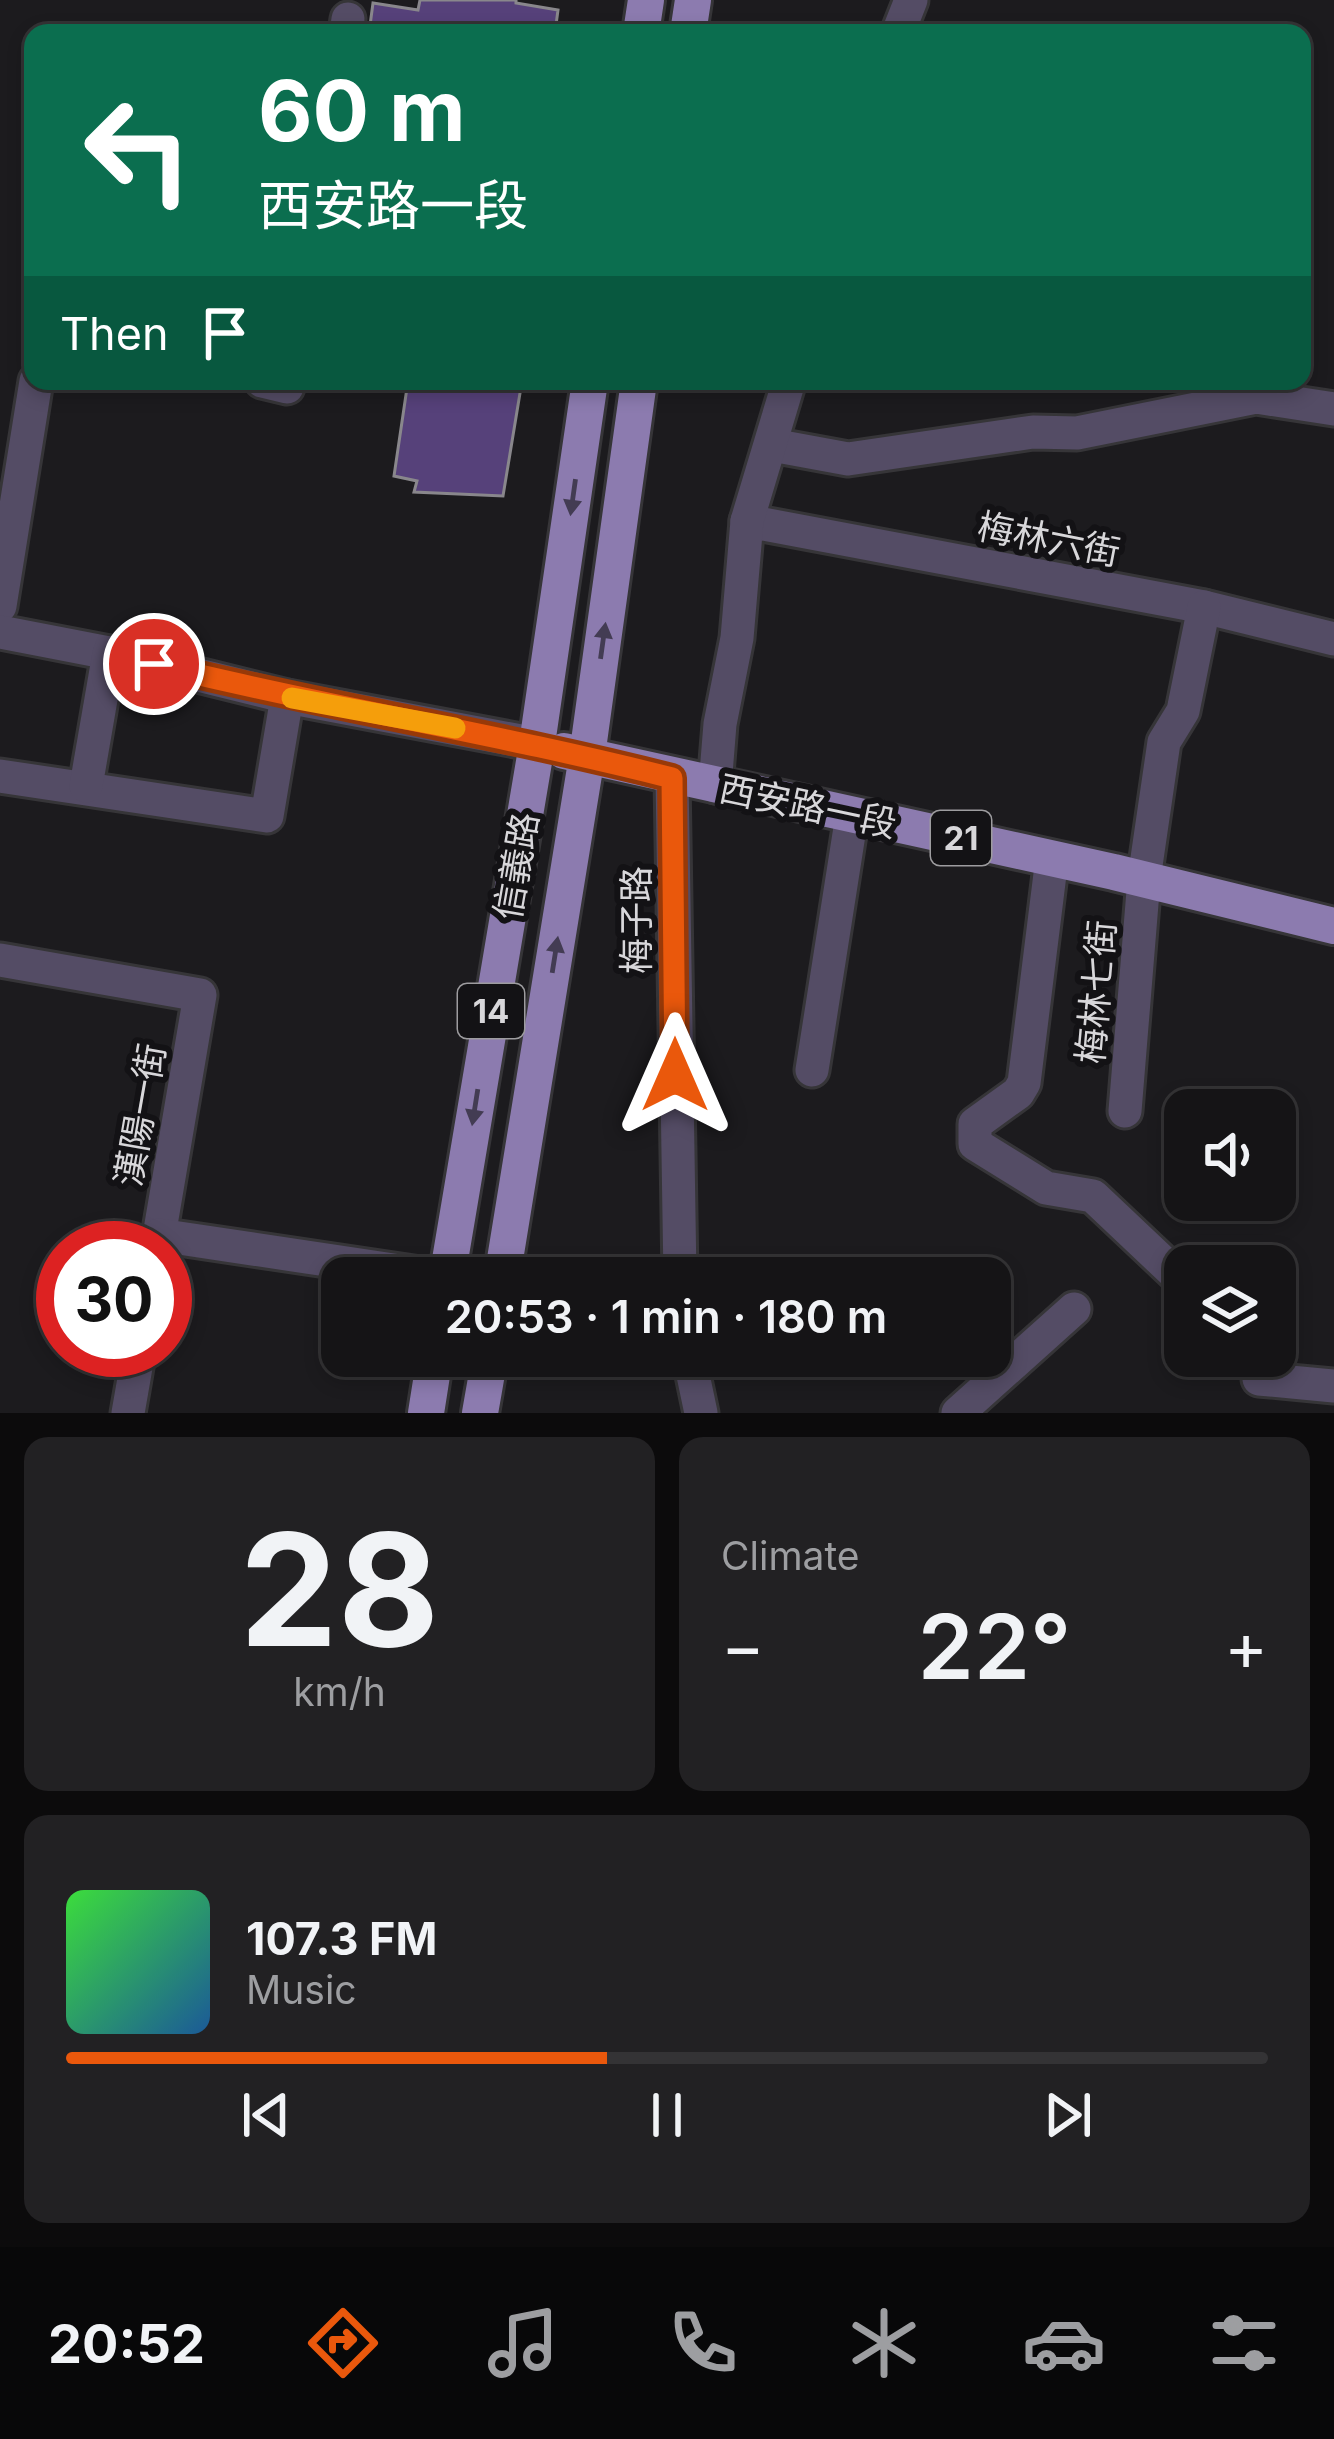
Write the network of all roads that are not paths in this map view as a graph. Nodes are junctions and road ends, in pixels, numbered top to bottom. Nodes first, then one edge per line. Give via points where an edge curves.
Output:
1 (35, 390) edge
2 (589, 390) edge
3 (638, 390) edge
4 (787, 390) edge
5 (1334, 409) edge
6 (772, 445) junction
7 (747, 521) junction
8 (0, 606) edge
9 (1204, 608) junction
10 (0, 632) edge
11 (1334, 639) edge
12 (109, 653) junction
13 (287, 697) junction
14 (537, 744) junction
15 (587, 756) junction
16 (0, 776) edge
17 (672, 778) junction
18 (86, 786) junction
19 (715, 786) junction
20 (852, 815) junction
21 (1052, 858) junction
22 (1144, 879) junction
23 (1334, 926) edge
24 (0, 960) edge
25 (812, 1070) dead end
26 (1125, 1111) dead end
27 (161, 1221) edge
28 (192, 1245) edge
29 (451, 1257) edge
30 (505, 1257) edge
31 (680, 1257) edge
32 (321, 1262) edge
33 (1164, 1263) edge
34 (1074, 1309) dead end
35 (134, 1377) edge
36 (432, 1377) edge
37 (487, 1377) edge
38 (693, 1377) edge
39 (1259, 1379) dead end
40 (1334, 1385) edge
41 (128, 1413) edge
42 (426, 1413) edge
43 (481, 1413) edge
44 (701, 1413) edge
45 (958, 1413) edge

1 - 8 street
2 -> 14 main road, 信義路 / 14
15 -> 3 main road, 信義路 / 14
4 - 6 street
5 - 6 street via 1256,397 1077,433 848,459
6 - 7 street
7 - 9 street, 梅林六街
7 - 19 street
9 - 11 street, 梅林六街
9 - 22 street, 梅林七街 via 1183,711 1164,742
10 - 12 street, 西安路一段
12 - 13 street, 西安路一段
12 - 18 street
13 - 14 street, 西安路一段
13 - 18 street via 267,816
14 - 15 main road, 西安路一段 / 21
14 -> 29 main road, 信義路 / 14
15 - 17 main road, 西安路一段 / 21
30 -> 15 main road, 信義路 / 14
16 - 18 street
17 - 19 main road, 西安路一段 / 21
17 - 31 street, 梅子路
19 - 20 main road, 西安路一段 / 21
20 - 21 main road, 西安路一段 / 21
20 - 25 street
21 - 22 main road, 西安路一段 / 21
21 - 33 street via 1024,1083 975,1124 975,1144 1046,1188 1093,1196
22 - 23 main road, 西安路一段 / 21
22 - 26 street, 梅林七街
24 - 27 street, 漢陽一街 via 200,995
28 - 32 street
34 - 45 street
35 - 41 street
36 - 42 main road
37 - 43 main road
38 - 44 street
39 - 40 street

